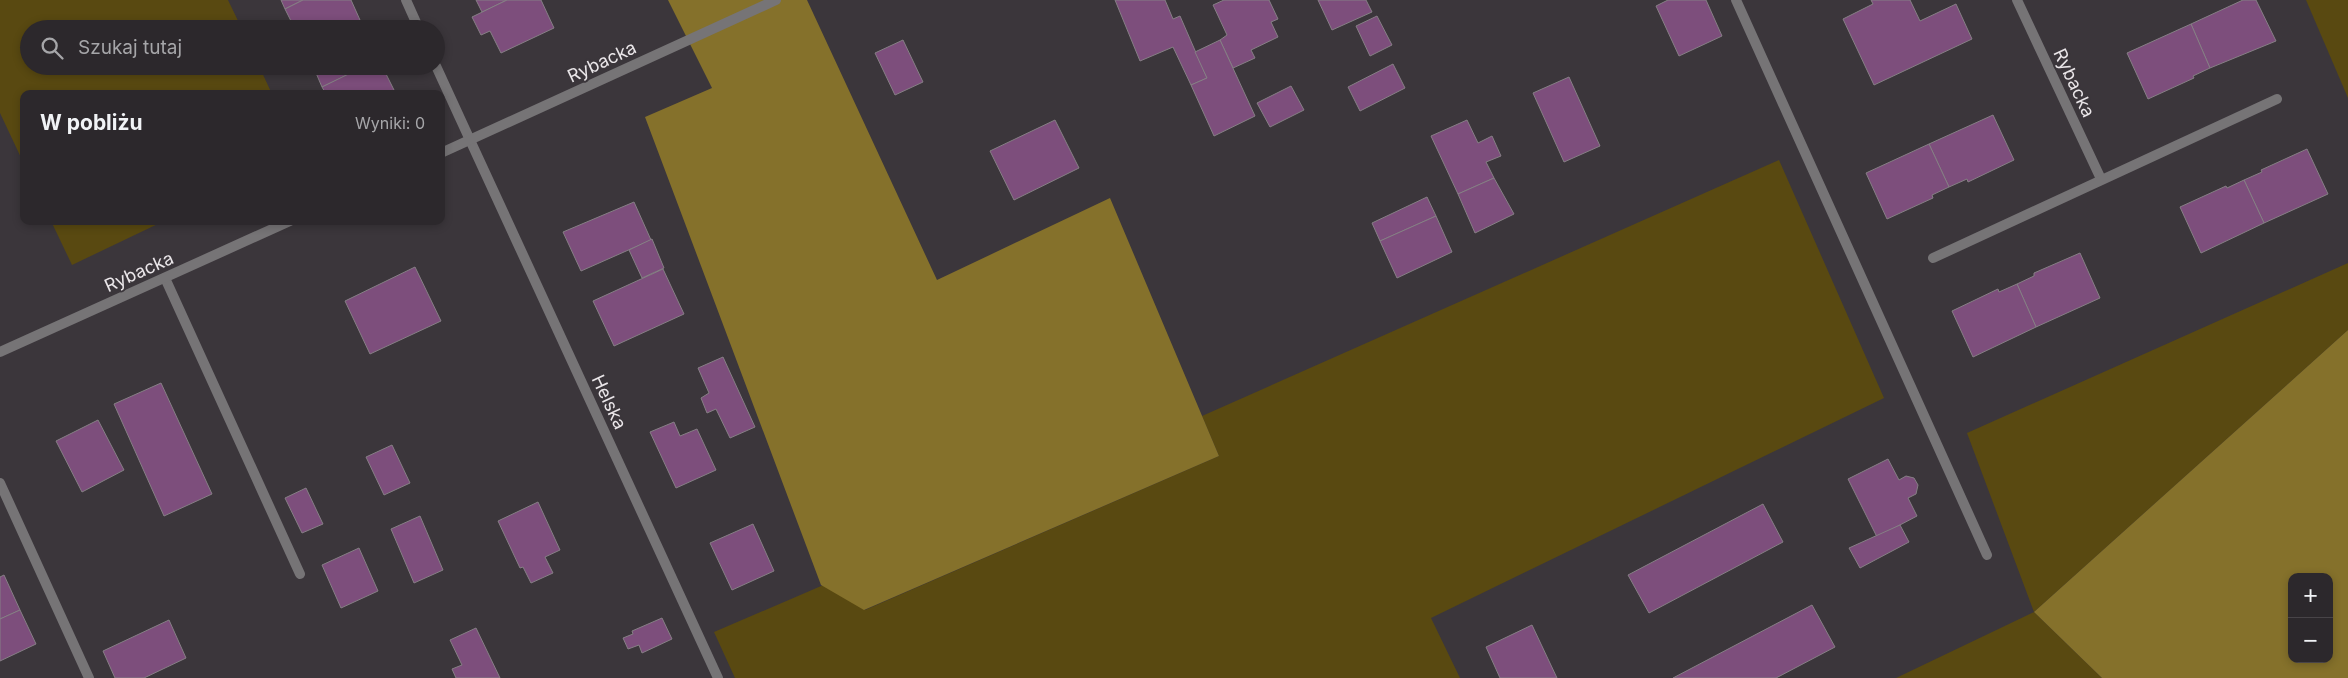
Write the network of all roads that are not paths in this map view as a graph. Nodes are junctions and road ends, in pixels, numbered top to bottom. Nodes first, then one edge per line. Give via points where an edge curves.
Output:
1 (406, 0) edge
2 (776, 0) edge
3 (1736, 0) edge
4 (2017, 0) edge
5 (415, 20) edge
6 (440, 75) edge
7 (2276, 99) dead end
8 (470, 140) junction
9 (445, 151) edge
10 (2101, 179) junction
11 (281, 225) edge
12 (1933, 258) dead end
13 (165, 278) junction
14 (0, 352) edge
15 (0, 483) edge
16 (1987, 555) dead end
17 (300, 574) dead end
18 (89, 678) edge
19 (718, 678) edge

1 - 5 street
2 - 8 street, Rybacka
3 - 16 street
4 - 10 street, Rybacka
6 - 8 street, Helska
7 - 10 street
8 - 9 street, Rybacka
8 - 19 street, Helska
10 - 12 street
11 - 13 street, Rybacka
13 - 14 street, Rybacka
13 - 17 street
15 - 18 street

